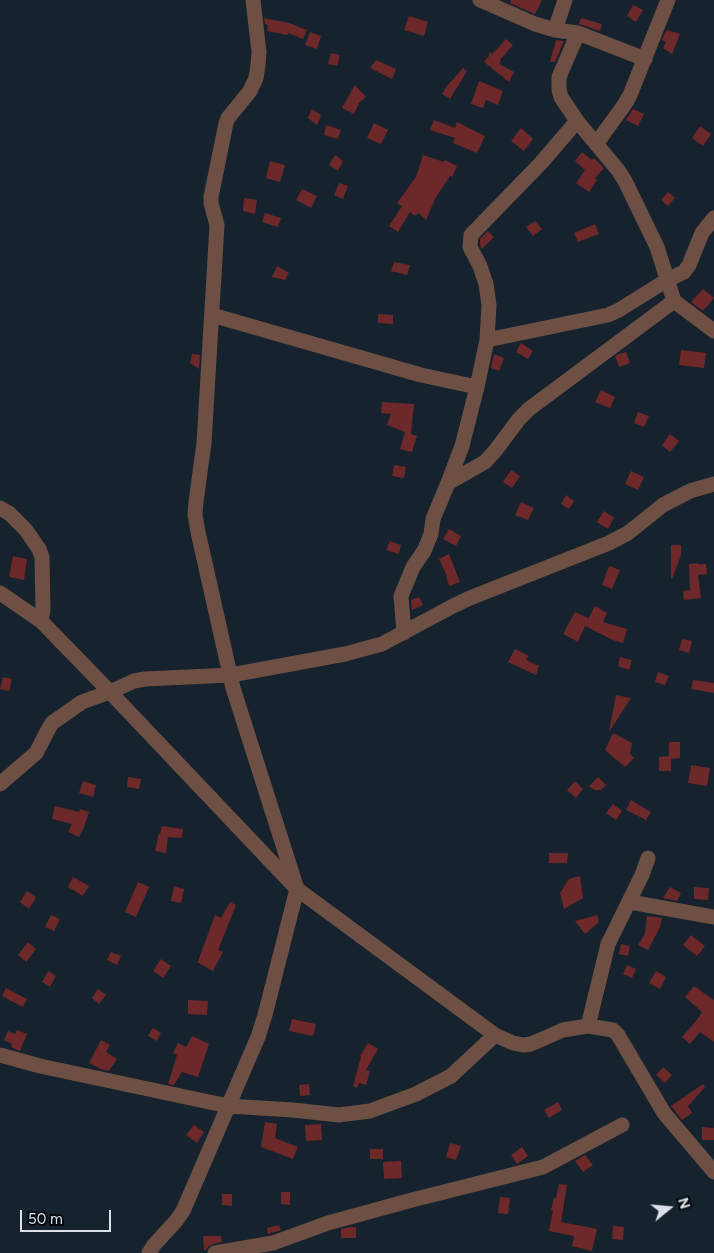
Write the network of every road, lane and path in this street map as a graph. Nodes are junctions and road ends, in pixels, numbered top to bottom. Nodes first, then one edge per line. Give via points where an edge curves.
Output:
1 (253, 0) edge
2 (480, 0) edge
3 (565, 0) edge
4 (668, 0) edge
5 (555, 30) junction
6 (578, 34) junction
7 (645, 59) junction
8 (577, 121) junction
9 (596, 144) junction
10 (714, 218) edge
11 (667, 280) junction
12 (674, 301) junction
13 (212, 315) junction
14 (714, 331) edge
15 (487, 340) junction
16 (477, 387) junction
17 (448, 483) junction
18 (714, 484) edge
19 (0, 508) edge
20 (0, 593) edge
21 (41, 622) junction
22 (404, 633) junction
23 (231, 675) junction
24 (110, 692) junction
25 (0, 784) edge
26 (648, 858) dead end
27 (297, 889) junction
28 (630, 902) junction
29 (714, 916) edge
30 (588, 1026) junction
31 (495, 1035) junction
32 (0, 1055) edge
33 (228, 1106) junction
34 (622, 1124) dead end
35 (714, 1172) edge
36 (149, 1253) edge
37 (215, 1253) edge

1 - 13 street via 259,52 256,78 226,123 211,197 217,219
2 - 5 street
3 - 5 street
4 - 7 street
5 - 6 street
6 - 7 street
6 - 8 street via 558,84 560,97
7 - 9 street via 625,104
8 - 9 street
8 - 15 street via 471,236 470,247 486,284 489,305
9 - 11 street via 625,181 653,239
10 - 11 street via 702,233 684,272
11 - 12 street
11 - 15 street via 608,315
12 - 14 street
12 - 17 street via 529,409 485,462
13 - 16 street via 421,375
13 - 23 street via 196,514
15 - 16 street
16 - 17 street via 462,446
17 - 22 street via 424,551 413,567 401,596
18 - 22 street via 690,491 664,505 628,533 609,543 470,598
19 - 21 street via 26,530 42,557
20 - 21 street
21 - 24 street
22 - 23 street via 362,650
23 - 24 street via 145,679
23 - 27 street
24 - 25 street via 82,702 52,723 36,753
24 - 27 street
26 - 28 street
27 - 31 street
27 - 33 street via 265,1015
28 - 29 street
28 - 30 street via 608,944
30 - 31 street via 562,1030 523,1045
30 - 35 street via 613,1030 618,1035 664,1113
31 - 33 street via 450,1076 416,1094 370,1111 339,1115
32 - 33 street
33 - 36 street via 183,1211
34 - 37 street via 543,1168 346,1218 273,1242

